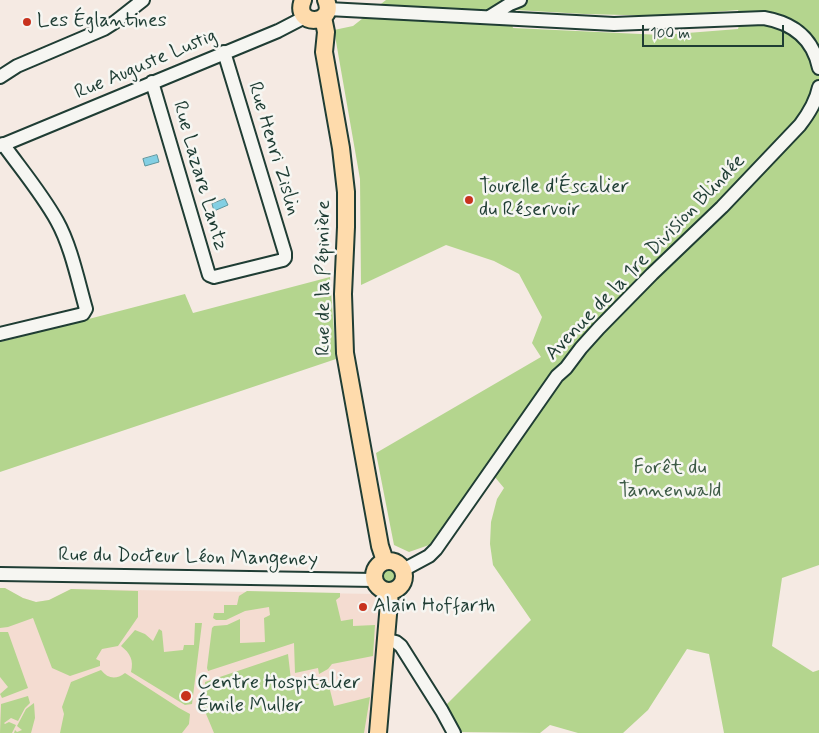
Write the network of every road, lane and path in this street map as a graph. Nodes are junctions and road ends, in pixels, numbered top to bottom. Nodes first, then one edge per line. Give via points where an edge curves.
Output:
1 (143, 0) edge
2 (303, 0) edge
3 (520, 0) edge
4 (319, 12) edge
5 (489, 17) junction
6 (224, 52) junction
7 (819, 68) edge
8 (0, 77) edge
9 (152, 82) junction
10 (819, 87) edge
11 (2, 145) edge
12 (214, 277) joint
13 (0, 334) edge
14 (385, 561) junction
15 (403, 570) junction
16 (0, 574) edge
17 (375, 580) junction
18 (390, 591) junction
19 (387, 640) junction
20 (378, 733) edge
21 (454, 733) edge

1 - 8 street via 104,29 17,66
2 - 4 main road, Rue de la Pépinière via 302,10
3 - 5 street
4 - 5 street
4 - 6 street, Rue Auguste Lustig
4 - 14 main road, Rue de la Pépinière via 315,34 324,52 346,192 345,353
5 - 7 street via 614,24 764,18 795,28 806,38 817,57
6 - 9 street, Rue Auguste Lustig
6 - 12 street, Rue Henri Zislin via 285,258
9 - 11 street, Rue Auguste Lustig
9 - 12 street, Rue Lazare Lantz via 207,271
10 - 15 street, Avenue de la 1re Division Blindée via 815,102 800,125 580,348 436,550
11 - 13 street via 58,222 86,309 83,314
14 - 15 main road via 394,562
14 - 17 main road via 378,567
15 - 18 main road via 401,585
16 - 17 street, Rue du Docteur Léon Mangeney
17 - 18 main road via 380,588
18 - 19 main road
19 - 20 main road
19 - 21 street via 401,646

